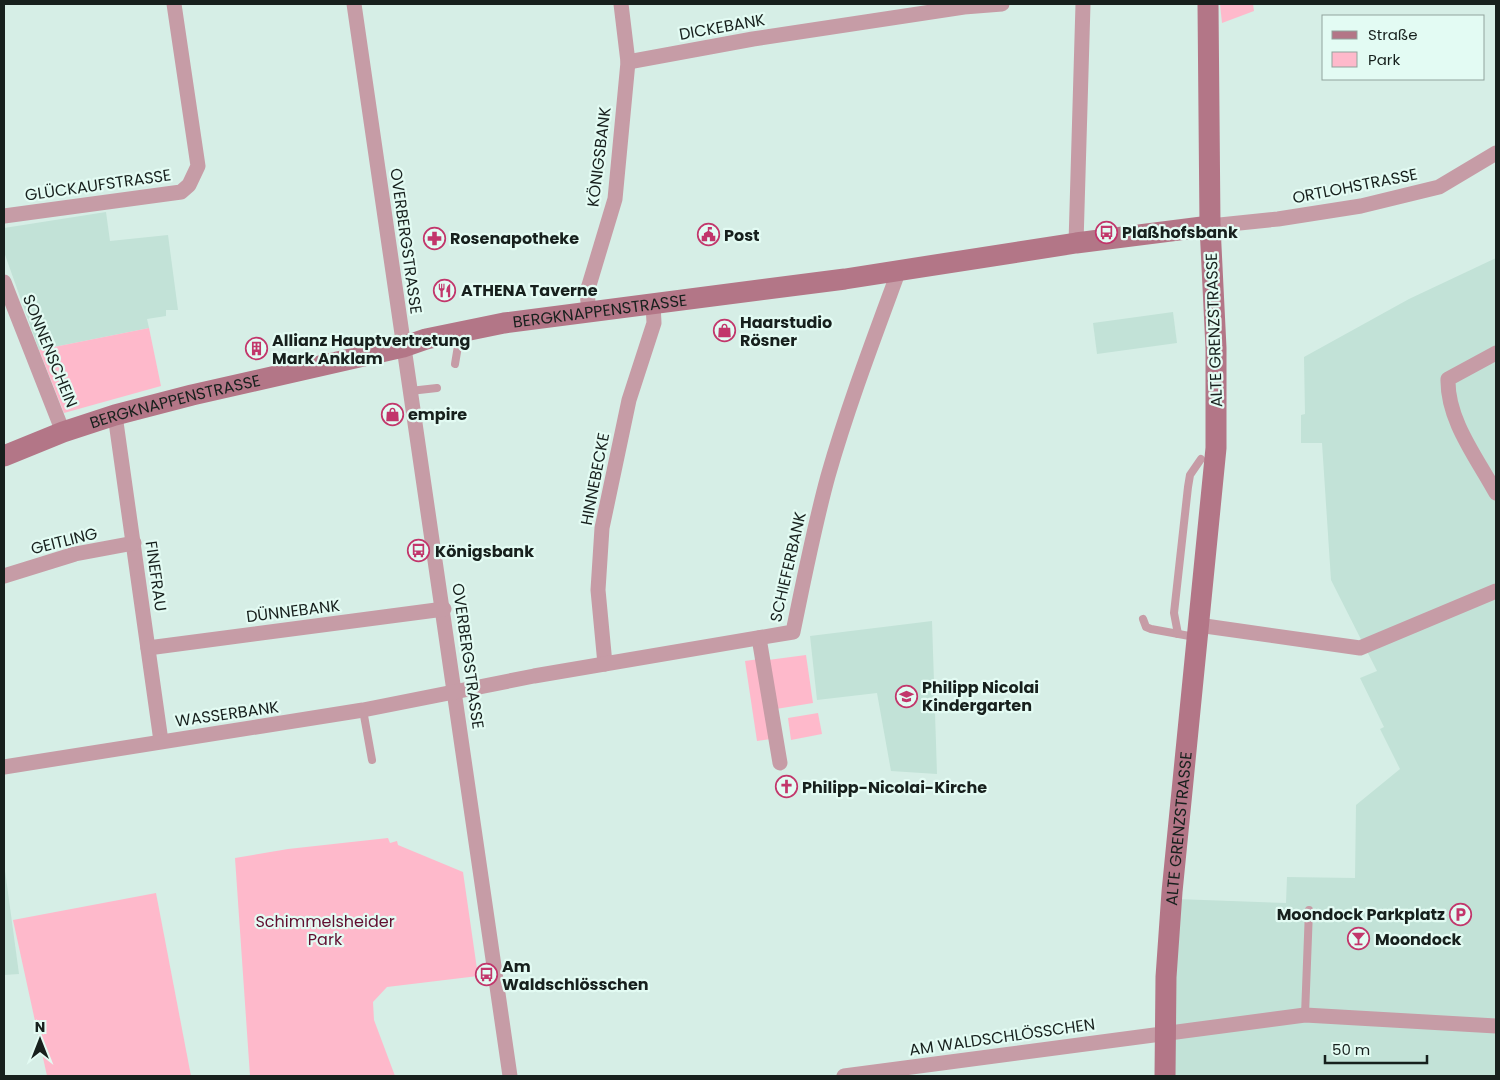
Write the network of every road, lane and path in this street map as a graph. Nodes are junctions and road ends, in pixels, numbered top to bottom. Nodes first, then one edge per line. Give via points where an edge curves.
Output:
1 (174, 4) edge
2 (354, 4) edge
3 (621, 4) edge
4 (1002, 4) edge
5 (1083, 4) edge
6 (1208, 4) edge
7 (628, 62) junction
8 (1496, 152) edge
9 (4, 216) edge
10 (1210, 226) junction
11 (1076, 243) junction
12 (900, 270) junction
13 (4, 282) edge
14 (7, 299) edge
15 (653, 304) junction
16 (589, 312) junction
17 (460, 332) junction
18 (403, 347) junction
19 (1496, 353) edge
20 (454, 364) dead end
21 (437, 388) dead end
22 (410, 391) junction
23 (115, 416) junction
24 (64, 432) junction
25 (4, 456) edge
26 (1201, 459) dead end
27 (1496, 493) edge
28 (134, 543) junction
29 (4, 576) edge
30 (1496, 591) edge
31 (444, 609) junction
32 (1143, 619) dead end
33 (1191, 632) junction
34 (759, 638) junction
35 (148, 648) junction
36 (605, 664) junction
37 (454, 692) junction
38 (363, 710) junction
39 (161, 741) junction
40 (372, 760) dead end
41 (780, 763) dead end
42 (4, 767) edge
43 (1309, 910) dead end
44 (1305, 1015) junction
45 (1496, 1026) edge
46 (1165, 1033) junction
47 (510, 1076) edge
48 (844, 1076) edge
49 (1165, 1076) edge

1 - 9 street, GLÜCKAUFSTRASSE via 198,166 189,184 180,192
2 - 18 street, OVERBERGSTRASSE
3 - 7 street, KÖNIGSBANK
4 - 7 street, DICKEBANK via 964,6
5 - 11 street
6 - 10 street, ALTE GRENZSTRASSE
7 - 16 street, KÖNIGSBANK via 615,199 587,292
8 - 10 street, ORTLOHSTRASSE via 1439,187 1361,206
10 - 11 street, BERGKNAPPENSTRASSE
10 - 33 street, ALTE GRENZSTRASSE via 1216,348 1216,448
11 - 12 street, BERGKNAPPENSTRASSE
12 - 15 street, BERGKNAPPENSTRASSE
12 - 34 street, SCHIEFERBANK via 858,381 829,474 793,632
13 - 14 street, SONNENSCHEIN
14 - 24 street, SONNENSCHEIN
15 - 16 street, BERGKNAPPENSTRASSE
15 - 36 street, HINNEBECKE via 654,323 630,400 602,528 598,590
16 - 17 street, BERGKNAPPENSTRASSE
17 - 18 street, BERGKNAPPENSTRASSE
17 - 20 lane
18 - 22 street, OVERBERGSTRASSE
18 - 23 street, BERGKNAPPENSTRASSE
19 - 27 street via 1448,379 1448,389 1452,414
21 - 22 lane
22 - 31 street, OVERBERGSTRASSE
23 - 24 street, BERGKNAPPENSTRASSE
23 - 28 street, FINEFRAU
24 - 25 street, BERGKNAPPENSTRASSE
26 - 33 lane via 1190,475 1174,613
28 - 29 street, GEITLING via 76,554
28 - 35 street, FINEFRAU
30 - 33 street via 1360,648
31 - 35 street, DÜNNEBANK
31 - 37 street, OVERBERGSTRASSE
32 - 33 lane via 1146,627 1151,629
33 - 46 street, ALTE GRENZSTRASSE
34 - 36 street, SCHIEFERBANK
34 - 41 street
35 - 39 street, FINEFRAU
36 - 37 street, SCHIEFERBANK
37 - 38 street, WASSERBANK
37 - 47 street, OVERBERGSTRASSE
38 - 39 street, WASSERBANK
38 - 40 lane
39 - 42 street, WASSERBANK
43 - 44 lane
44 - 45 street
44 - 46 street
46 - 48 street, AM WALDSCHLÖSSCHEN
46 - 49 street, ALTE GRENZSTRASSE

